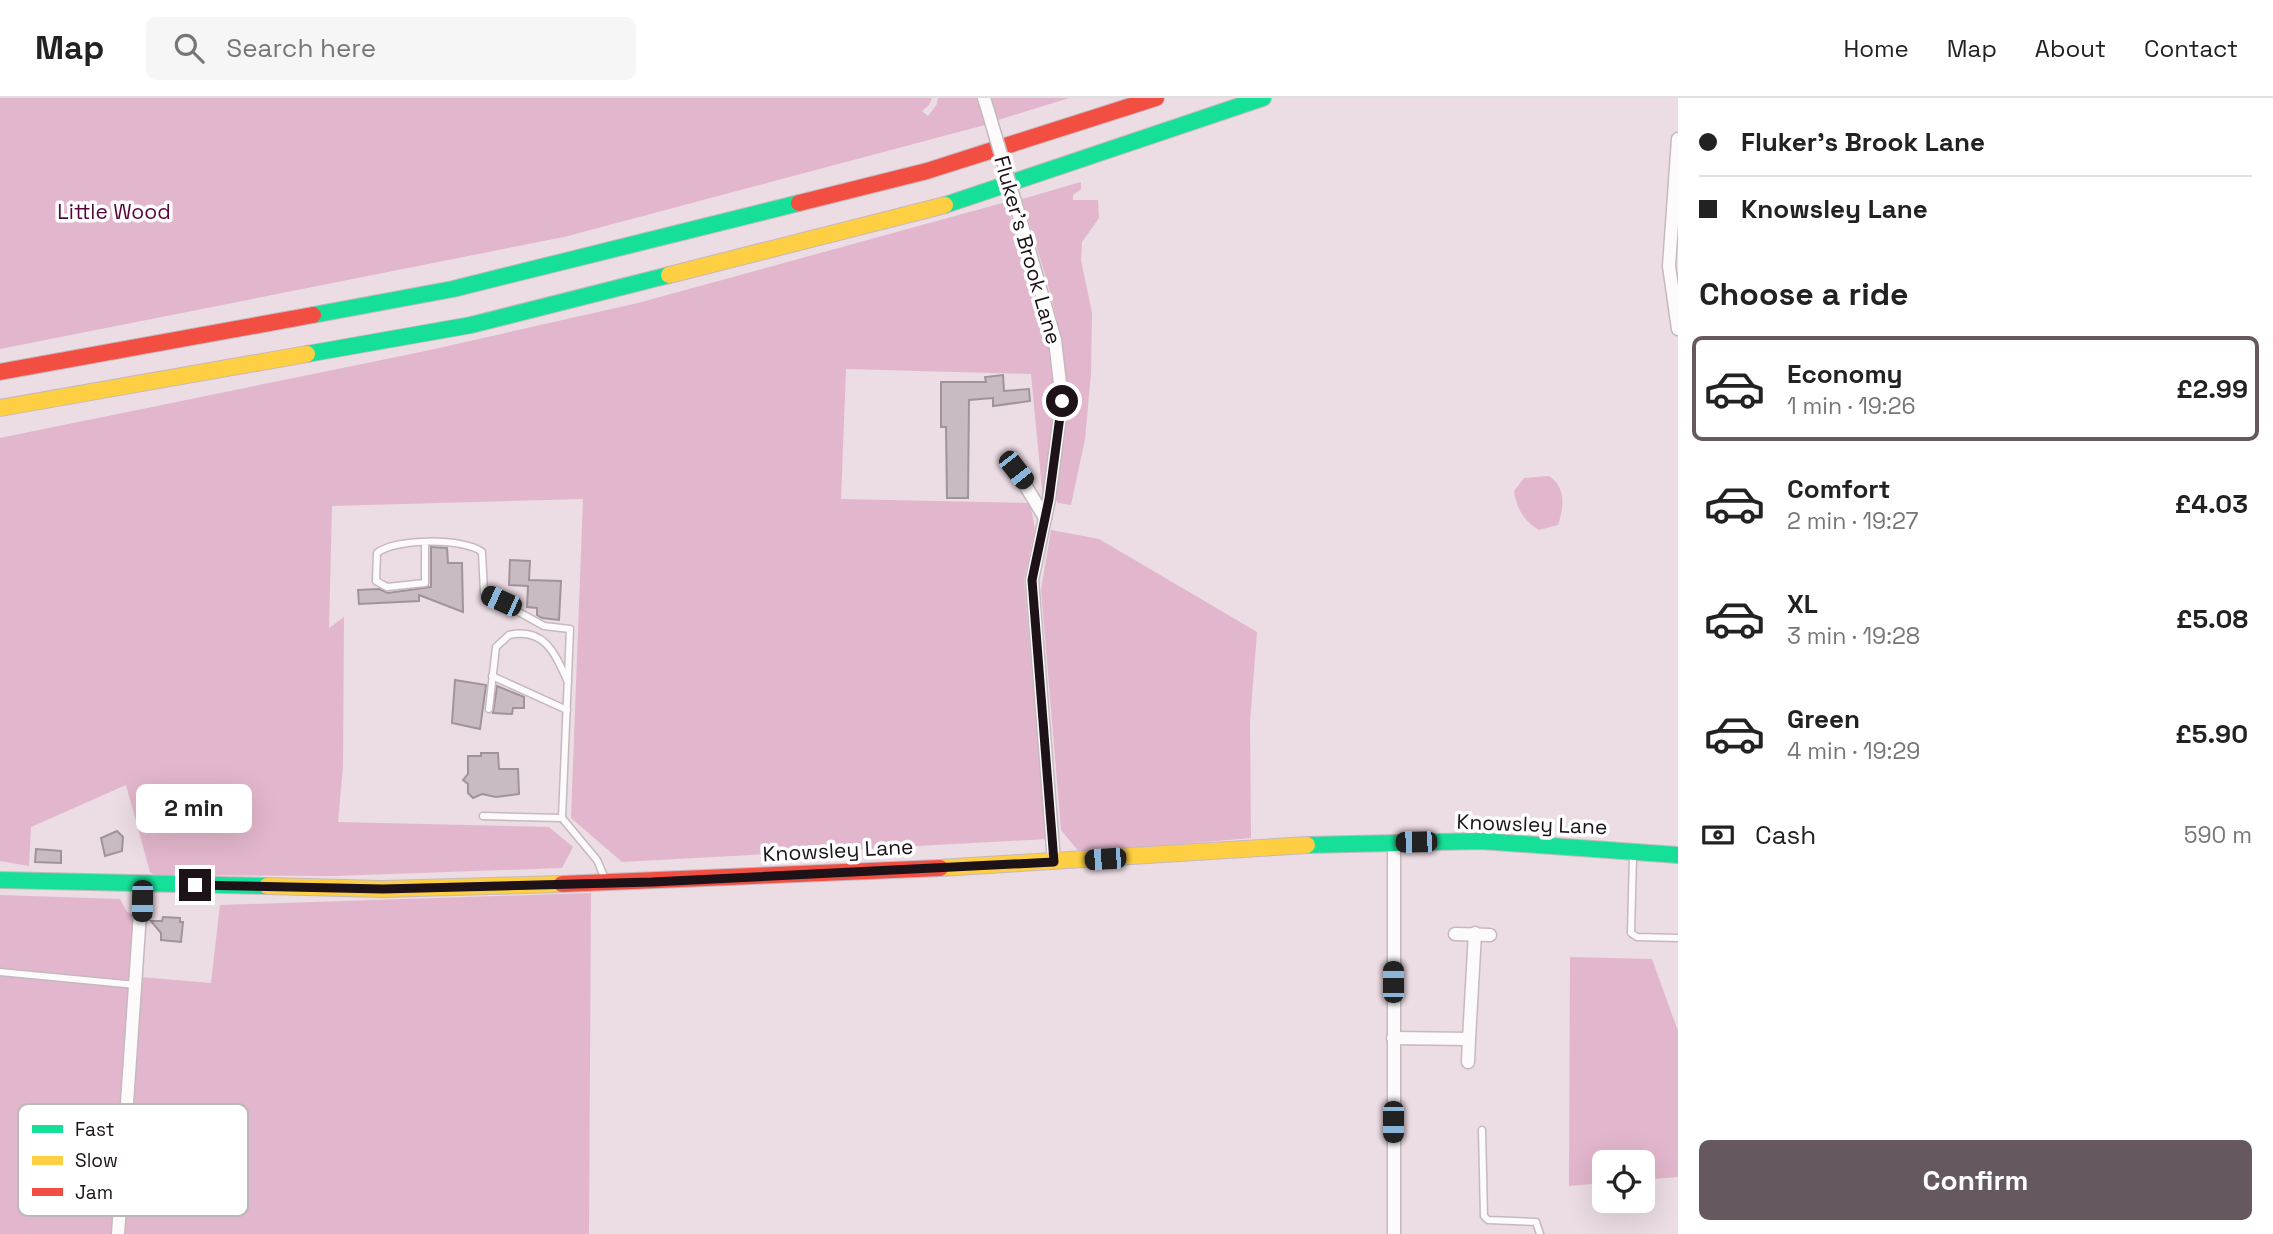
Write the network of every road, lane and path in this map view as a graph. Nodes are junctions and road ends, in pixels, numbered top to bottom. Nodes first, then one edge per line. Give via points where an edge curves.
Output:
1 (984, 98) edge
2 (1156, 98) edge
3 (1264, 98) edge
4 (1678, 139) edge
5 (1678, 329) edge
6 (0, 372) edge
7 (0, 408) edge
8 (1016, 470) dead end
9 (1045, 518) junction
10 (425, 543) junction
11 (492, 676) junction
12 (568, 682) junction
13 (489, 709) dead end
14 (567, 710) junction
15 (483, 816) dead end
16 (562, 818) junction
17 (1394, 843) junction
18 (1633, 850) junction
19 (1678, 855) edge
20 (1054, 862) junction
21 (0, 880) edge
22 (607, 883) junction
23 (142, 884) junction
24 (1475, 933) junction
25 (1455, 934) dead end
26 (1490, 935) dead end
27 (1678, 938) edge
28 (0, 972) edge
29 (136, 985) junction
30 (1393, 1038) junction
31 (1469, 1039) junction
32 (1468, 1062) dead end
33 (127, 1104) edge
34 (1482, 1130) dead end
35 (119, 1216) edge
36 (118, 1234) edge
37 (1394, 1234) edge
38 (1540, 1234) edge

1 - 9 street, Fluker's Brook Lane, bridge via 1055,340 1062,401
2 - 6 main road via 927,171 453,289
3 - 7 main road via 949,204 471,325
4 - 5 street via 1669,267
8 - 9 street
9 - 20 street, Fluker's Brook Lane via 1032,580
10 - 10 lane via 385,547 377,553 376,581 387,587 425,583
10 - 12 lane via 473,544 482,552 484,593 544,626 570,629
11 - 12 lane via 499,642 523,633 548,643
11 - 13 lane
11 - 14 lane
12 - 14 lane
14 - 16 lane
15 - 16 lane
16 - 22 lane via 597,860
17 - 18 main road, Knowsley Lane via 1481,841
17 - 20 main road, Knowsley Lane
17 - 30 street
18 - 19 main road, Knowsley Lane
18 - 27 lane via 1631,933
20 - 22 main road, Knowsley Lane
21 - 23 main road, Knowsley Lane
22 - 23 main road, Knowsley Lane via 383,889
23 - 29 street
24 - 25 street
24 - 26 street
24 - 31 street
28 - 29 lane
29 - 33 street
30 - 31 street
30 - 37 street
31 - 32 street
34 - 38 lane via 1484,1216 1488,1220 1536,1222
35 - 36 street

